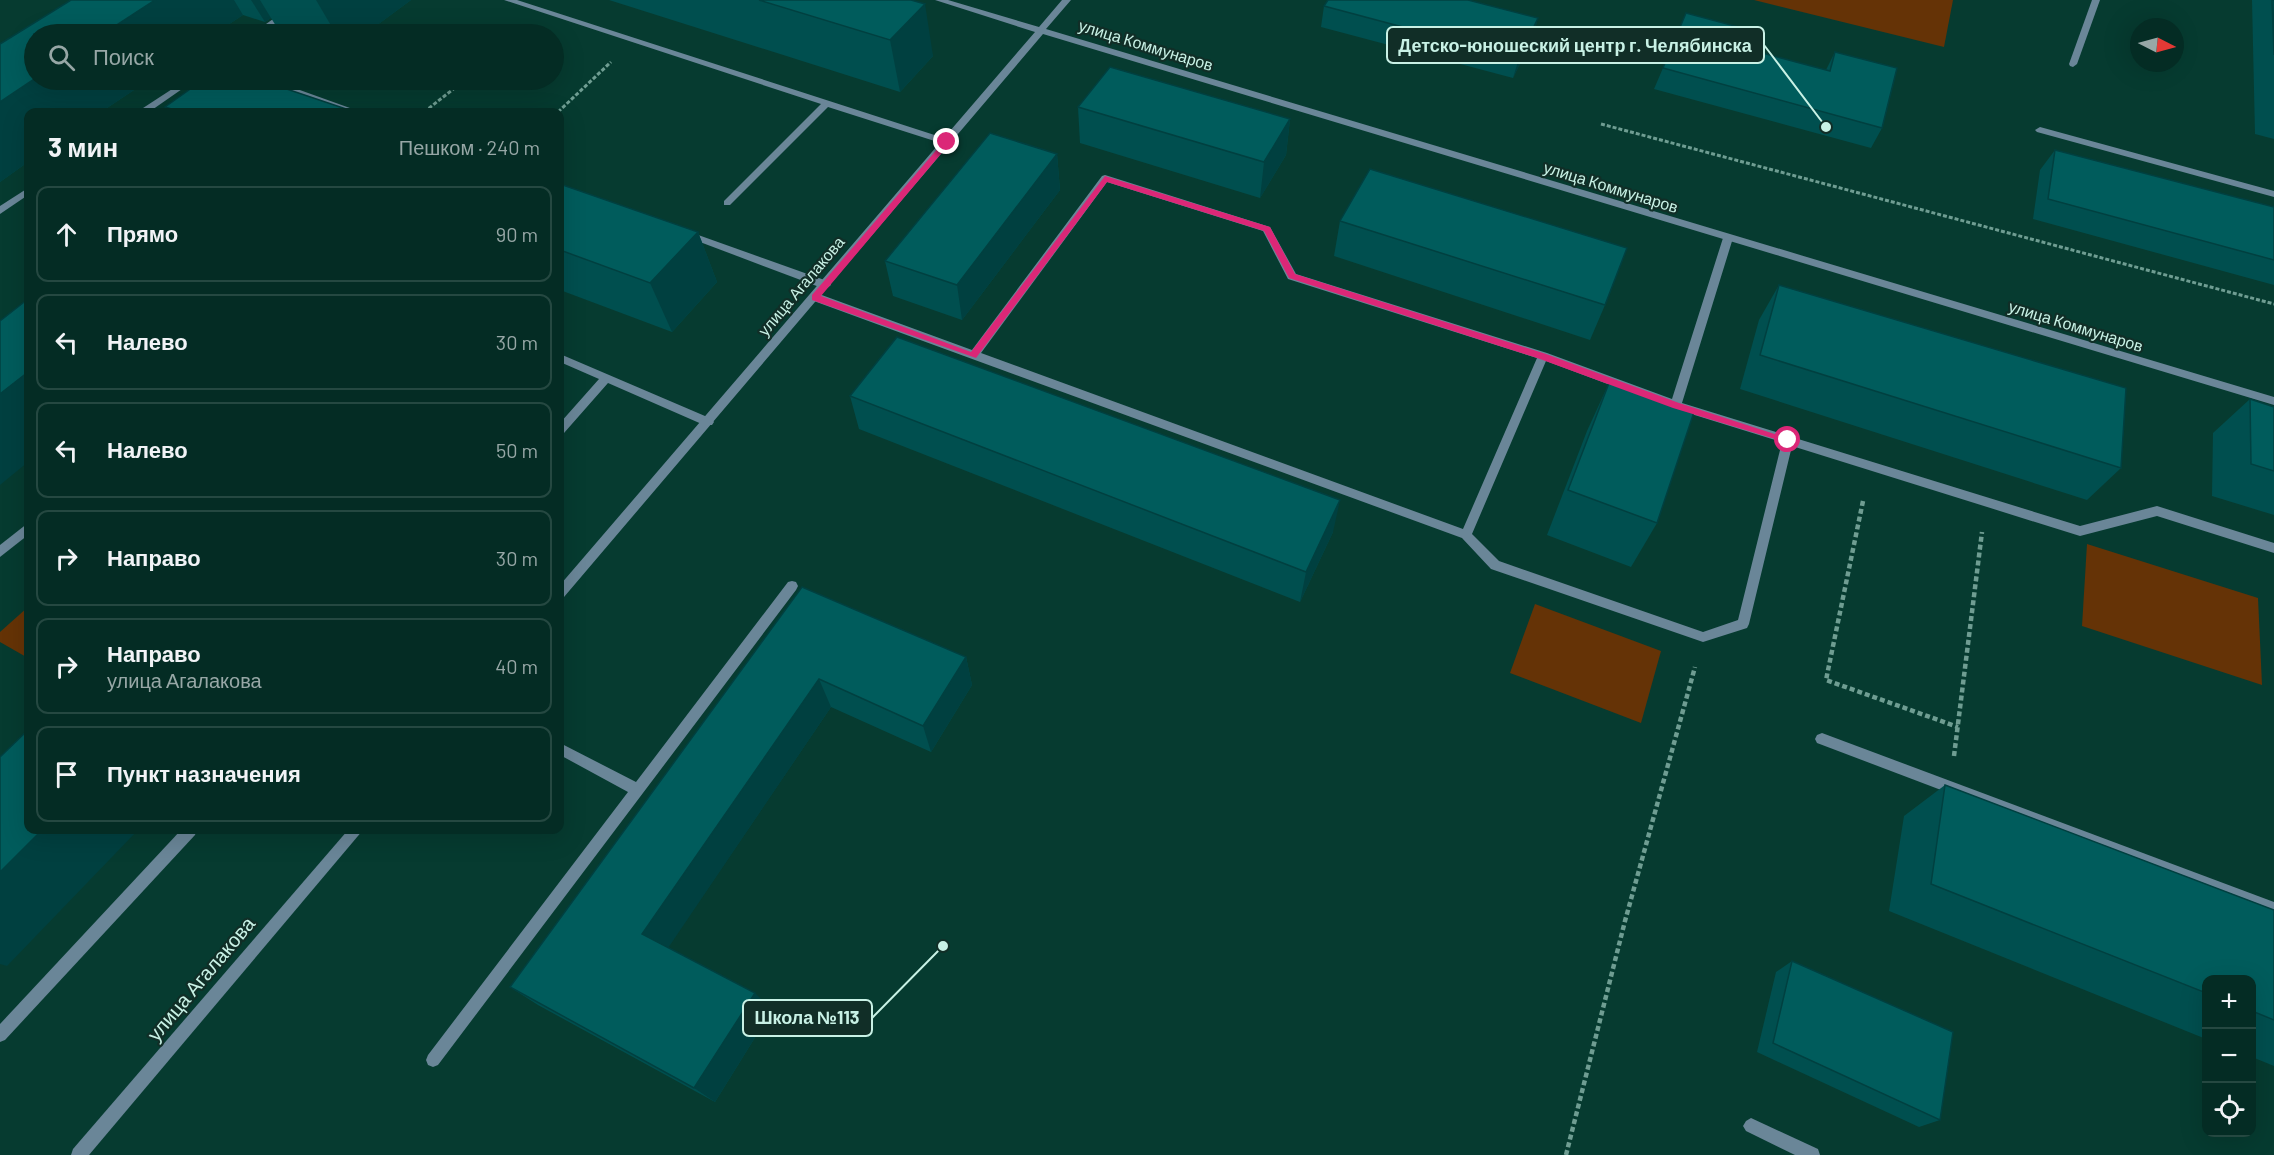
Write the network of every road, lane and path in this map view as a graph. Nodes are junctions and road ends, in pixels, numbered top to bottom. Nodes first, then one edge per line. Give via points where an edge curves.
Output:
1 (306, 0) edge
2 (508, 0) edge
3 (939, 0) edge
4 (1067, 0) edge
5 (2096, 0) edge
6 (271, 24) edge
7 (1043, 30) junction
8 (634, 41) junction
9 (2073, 64) dead end
10 (176, 90) edge
11 (294, 90) edge
12 (452, 90) edge
13 (826, 104) junction
14 (149, 108) edge
15 (345, 108) edge
16 (429, 108) edge
17 (562, 108) edge
18 (1601, 124) dead end
19 (2040, 130) dead end
20 (947, 142) junction
21 (24, 194) edge
22 (2274, 194) edge
23 (727, 203) dead end
24 (0, 211) edge
25 (681, 232) edge
26 (1728, 238) junction
27 (826, 285) junction
28 (815, 297) junction
29 (2274, 304) edge
30 (973, 356) junction
31 (1543, 356) junction
32 (564, 360) edge
33 (607, 378) junction
34 (2274, 401) edge
35 (1676, 405) junction
36 (708, 422) junction
37 (564, 426) edge
38 (1788, 440) junction
39 (1986, 500) junction
40 (1863, 501) dead end
41 (24, 531) edge
42 (1466, 535) junction
43 (2274, 548) edge
44 (0, 552) edge
45 (792, 586) dead end
46 (564, 588) edge
47 (1703, 637) junction
48 (1958, 727) junction
49 (1822, 739) dead end
50 (564, 751) edge
51 (1950, 787) junction
52 (638, 790) junction
53 (186, 834) edge
54 (353, 834) edge
55 (2274, 909) edge
56 (0, 1035) edge
57 (433, 1060) dead end
58 (1751, 1126) dead end
59 (79, 1155) edge
60 (1566, 1155) edge
61 (1812, 1155) edge

1 - 6 street
2 - 8 street
3 - 7 street, улица Коммунаров
4 - 7 street, улица Агалакова
5 - 9 street
7 - 20 street, улица Агалакова
7 - 26 street, улица Коммунаров
8 - 13 street
8 - 17 path
10 - 14 street
11 - 15 street
12 - 16 path
13 - 20 street
13 - 23 street
18 - 29 path
19 - 22 street
20 - 27 street, улица Агалакова
21 - 24 street
25 - 27 street
26 - 34 street, улица Коммунаров
26 - 35 street
27 - 28 street, улица Агалакова
28 - 30 street
28 - 36 street, улица Агалакова
30 - 31 street via 1105,178 1267,229 1292,276
30 - 42 street
31 - 35 street
31 - 42 street
32 - 33 street
33 - 36 street
33 - 37 street
35 - 38 street
36 - 46 street, улица Агалакова
38 - 39 street
38 - 47 street via 1743,624
39 - 43 street via 2080,531 2157,511
39 - 48 path
40 - 48 path via 1826,680
41 - 44 street
42 - 47 street via 1495,565
45 - 52 street
47 - 60 path
48 - 51 path
49 - 51 street
50 - 52 street
51 - 55 street
52 - 57 street
53 - 56 street
54 - 59 street, улица Агалакова
58 - 61 street

